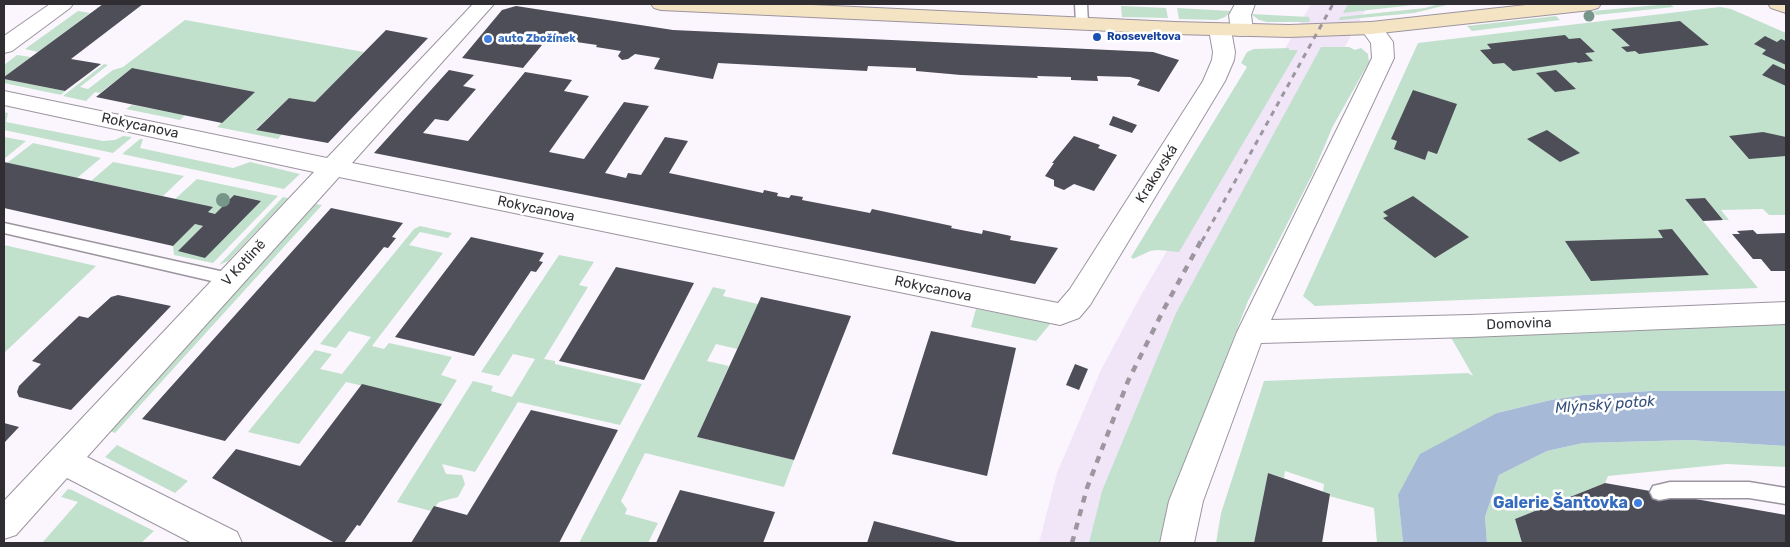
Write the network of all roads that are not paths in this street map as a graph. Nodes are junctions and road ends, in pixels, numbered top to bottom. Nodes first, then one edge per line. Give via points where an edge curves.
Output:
1 (63, 4) edge
2 (484, 4) edge
3 (661, 4) edge
4 (1245, 4) edge
5 (1591, 4) edge
6 (1778, 4) edge
7 (1786, 7) edge
8 (839, 8) edge
9 (1082, 14) edge
10 (1371, 28) junction
11 (1231, 30) junction
12 (4, 46) edge
13 (4, 98) edge
14 (333, 167) junction
15 (4, 228) edge
16 (229, 279) junction
17 (1069, 310) joint
18 (1786, 313) edge
19 (1251, 332) junction
20 (62, 460) junction
21 (1659, 492) dead end
22 (1786, 496) edge
23 (4, 524) edge
24 (225, 543) edge
25 (1178, 543) edge

1 - 12 street
2 - 14 street, V Kotlině
3 - 8 street
4 - 11 street, Krakovská
5 - 10 street
6 - 7 street
8 - 9 street
9 - 11 street
10 - 11 street
10 - 19 street via 1382,42 1383,58
11 - 17 street, Krakovská via 1214,81 1084,291
13 - 14 street, Rokycanova
14 - 16 street, V Kotlině
14 - 17 street, Rokycanova via 1052,314
15 - 16 lane
16 - 20 street, V Kotlině
18 - 19 street, Domovina
19 - 25 street via 1186,501
20 - 23 street, V Kotlině
20 - 24 street
21 - 22 lane via 1749,490

